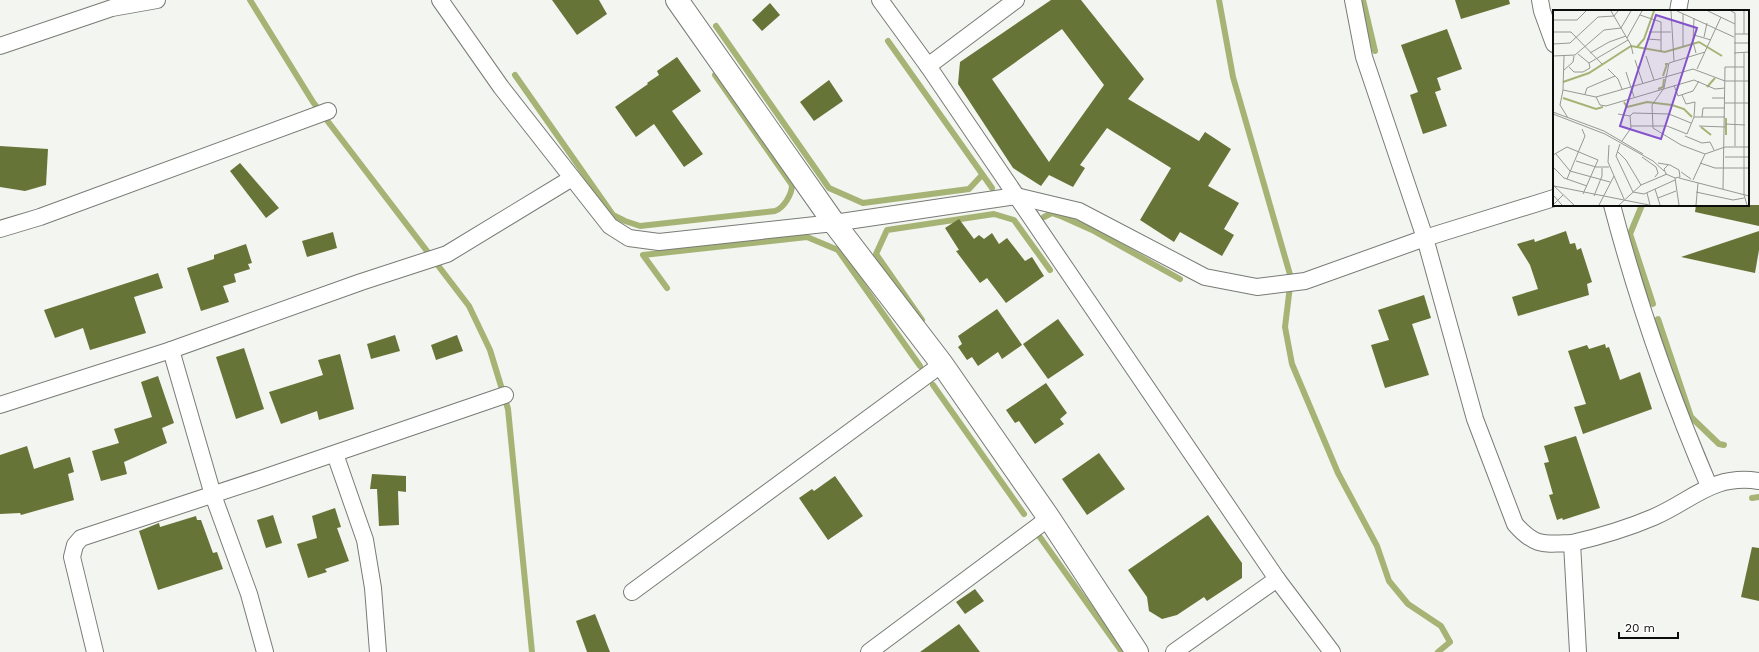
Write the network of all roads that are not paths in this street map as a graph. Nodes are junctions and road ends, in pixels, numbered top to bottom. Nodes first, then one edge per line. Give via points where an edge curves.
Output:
1 (158, 0) edge
2 (440, 0) edge
3 (677, 0) edge
4 (880, 0) edge
5 (1016, 0) edge
6 (1353, 0) edge
7 (1540, 0) edge
8 (1680, 0) edge
9 (112, 4) edge
10 (1678, 10) edge
11 (1553, 41) edge
12 (0, 46) edge
13 (928, 66) junction
14 (328, 111) dead end
15 (572, 178) junction
16 (1016, 196) junction
17 (1553, 198) edge
18 (1612, 206) edge
19 (834, 223) junction
20 (0, 229) edge
21 (1426, 238) junction
22 (171, 350) junction
23 (942, 364) junction
24 (505, 395) dead end
25 (0, 405) edge
26 (335, 454) junction
27 (1759, 481) edge
28 (1709, 486) junction
29 (213, 495) junction
30 (1049, 518) junction
31 (1572, 543) junction
32 (1277, 579) junction
33 (632, 592) dead end
34 (94, 652) edge
35 (265, 652) edge
36 (378, 652) edge
37 (869, 652) edge
38 (1137, 652) edge
39 (1174, 652) edge
40 (1332, 652) edge
41 (1578, 652) edge

1 - 9 street
2 - 15 street via 501,87
3 - 19 main road
4 - 13 street
5 - 13 street
6 - 21 street via 1364,57
7 - 11 street
8 - 10 street
9 - 12 street
13 - 16 street
14 - 20 street via 40,217
15 - 19 street via 610,226 628,238 659,242
15 - 22 street via 447,254
16 - 19 street
16 - 21 street via 1079,211 1206,277 1257,287 1305,281
16 - 32 street
17 - 21 street
18 - 28 street via 1626,257 1683,426
19 - 23 main road
21 - 31 street via 1476,419 1515,524 1527,538 1546,544
22 - 25 street
22 - 29 street
23 - 30 main road
23 - 33 street
24 - 26 street
26 - 29 street
26 - 36 street via 366,540
27 - 28 street via 1745,479
28 - 31 street via 1656,516 1625,529
29 - 34 street via 81,538 75,544 72,557
29 - 35 street via 249,594
30 - 37 street
30 - 38 main road
31 - 41 street
32 - 39 street
32 - 40 street

